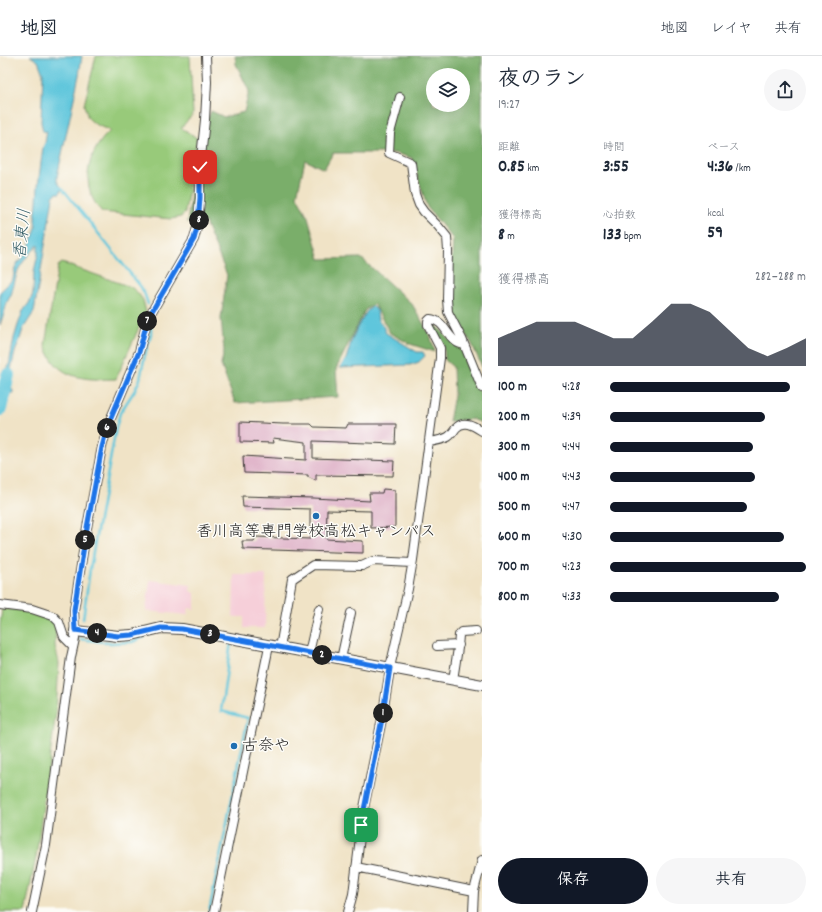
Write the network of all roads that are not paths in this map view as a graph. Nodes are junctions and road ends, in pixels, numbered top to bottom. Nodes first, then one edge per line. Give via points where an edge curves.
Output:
1 (206, 56) edge
2 (400, 97) dead end
3 (464, 345) junction
4 (482, 388) edge
5 (482, 431) edge
6 (429, 442) junction
7 (412, 563) junction
8 (0, 605) edge
9 (319, 610) dead end
10 (351, 613) dead end
11 (75, 630) junction
12 (476, 631) dead end
13 (458, 645) junction
14 (73, 646) junction
15 (269, 646) junction
16 (438, 646) dead end
17 (280, 648) junction
18 (309, 653) junction
19 (341, 659) junction
20 (390, 668) junction
21 (453, 680) junction
22 (482, 685) edge
23 (482, 860) edge
24 (356, 867) junction
25 (474, 890) junction
26 (32, 912) edge
27 (214, 912) edge
28 (348, 912) edge
29 (473, 912) edge

1 - 11 street via 207,82 198,224 194,239 148,318 139,352 108,425 86,533 74,610
2 - 3 street via 390,133 389,153 411,163 419,205 447,238 448,312
3 - 4 street
3 - 6 street via 456,342 434,319 428,321 440,348
5 - 6 street via 471,425 459,425 450,436
6 - 7 street
7 - 17 street via 373,561 362,566 313,565 292,579
7 - 20 street
8 - 14 street via 32,609 53,616 59,622 64,637
9 - 18 street
10 - 19 street
11 - 14 street
11 - 15 street via 118,636 171,628
12 - 13 street via 461,632
13 - 16 street
13 - 21 street
14 - 26 street via 46,845
15 - 17 street
15 - 27 street
17 - 18 street
18 - 19 street
19 - 20 street
20 - 21 street
20 - 24 street via 363,812
21 - 22 street
23 - 25 street
24 - 25 street
24 - 28 street
25 - 29 street

